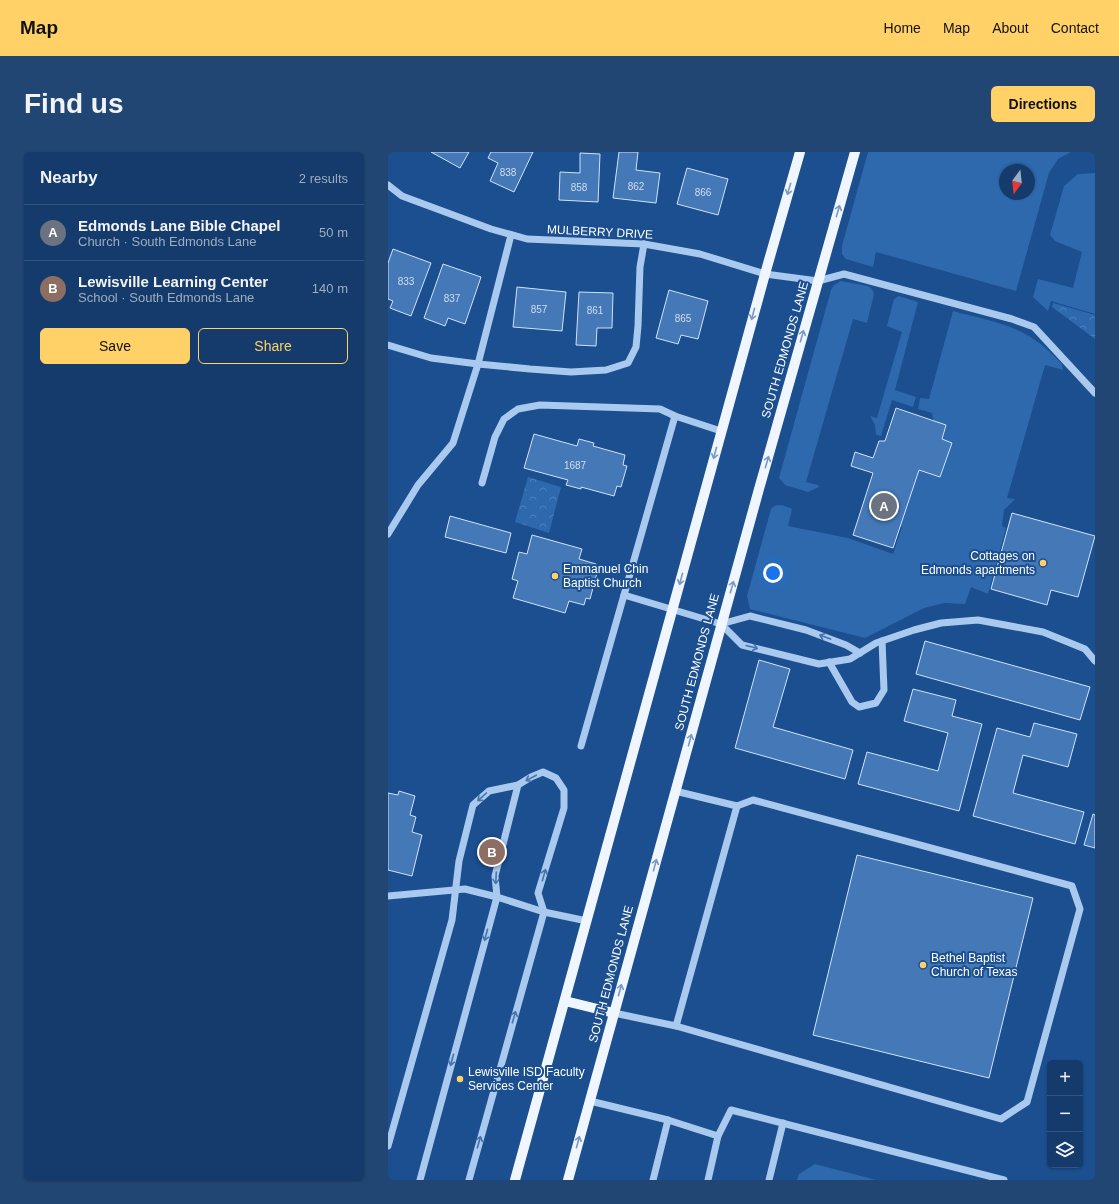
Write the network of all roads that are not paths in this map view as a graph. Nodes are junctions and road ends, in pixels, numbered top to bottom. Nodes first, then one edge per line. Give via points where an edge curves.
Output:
1 (800, 152) edge
2 (855, 152) edge
3 (388, 185) edge
4 (511, 235) junction
5 (644, 244) junction
6 (765, 274) junction
7 (818, 281) junction
8 (388, 345) edge
9 (478, 364) junction
10 (1095, 393) edge
11 (675, 416) junction
12 (721, 431) junction
13 (482, 483) dead end
14 (388, 534) edge
15 (624, 595) junction
16 (672, 610) junction
17 (721, 624) junction
18 (882, 641) junction
19 (860, 653) junction
20 (1095, 661) edge
21 (829, 662) junction
22 (581, 746) dead end
23 (518, 785) junction
24 (675, 791) junction
25 (737, 806) junction
26 (455, 890) junction
27 (388, 896) edge
28 (497, 897) junction
29 (544, 912) junction
30 (587, 921) junction
31 (565, 1000) junction
32 (614, 1013) junction
33 (676, 1026) junction
34 (590, 1101) junction
35 (668, 1120) junction
36 (783, 1123) junction
37 (718, 1136) junction
38 (388, 1146) edge
39 (420, 1180) edge
40 (468, 1180) edge
41 (516, 1180) edge
42 (568, 1180) edge
43 (653, 1180) edge
44 (708, 1180) edge
45 (769, 1180) edge
46 (1004, 1180) edge

1 -> 6 main road
7 -> 2 main road, SOUTH EDMONDS LANE
3 - 4 street, MULBERRY DRIVE via 402,196
4 - 5 street, MULBERRY DRIVE via 527,239
4 - 9 street
5 - 6 street, MULBERRY DRIVE via 700,254
5 - 9 street via 640,267 636,347 628,363 606,370 572,372
6 - 7 street, MULBERRY DRIVE
6 -> 12 main road
7 - 10 street via 844,274 1034,327
17 -> 7 main road, SOUTH EDMONDS LANE
8 - 9 street via 431,358
9 - 14 street via 453,444 418,485
11 - 12 street
11 - 13 street via 652,409 540,405 518,409 504,419 495,437
11 - 15 street
12 -> 16 main road
15 - 16 street
15 - 22 street
16 - 17 street
16 - 30 main road
19 -> 17 street via 806,630 750,616
17 -> 21 street via 742,645 819,664
24 -> 17 main road, SOUTH EDMONDS LANE
18 - 19 street
18 - 20 street via 942,623 978,620 1044,632 1085,649
18 - 21 street via 884,690 876,703 859,707 852,702
19 - 21 street via 850,660
23 -> 26 street via 489,791 473,805
23 -> 28 street via 495,876
29 -> 23 street via 538,893 564,808 564,790 556,778 543,772
24 - 25 street
32 -> 24 main road, SOUTH EDMONDS LANE
25 - 33 street
25 - 33 street via 753,800 1072,886 1080,909 1027,1102 1001,1119
26 - 27 street
26 - 28 street via 465,889
26 - 38 street via 452,920
28 - 29 street
28 -> 39 street
29 - 30 street
40 -> 29 street
30 - 31 main road
31 - 32 main road
31 - 41 main road
32 - 33 street
32 - 34 main road, SOUTH EDMONDS LANE
34 - 35 street
42 -> 34 main road, SOUTH EDMONDS LANE
35 - 37 street
35 - 43 street
36 - 37 street via 731,1110
36 - 45 street
36 - 46 street
37 - 44 street

